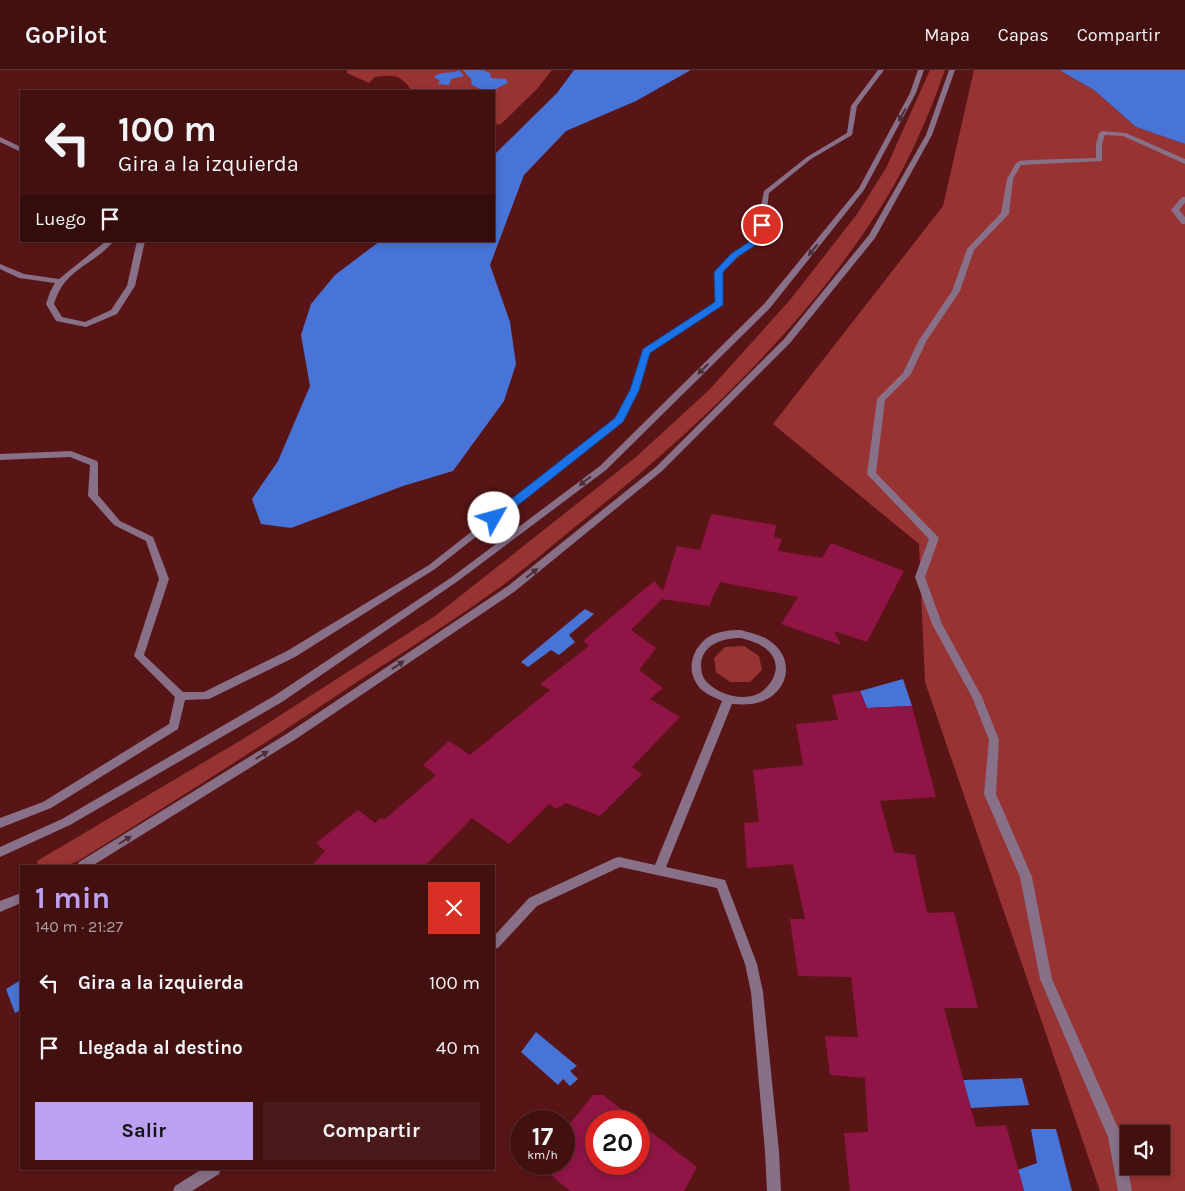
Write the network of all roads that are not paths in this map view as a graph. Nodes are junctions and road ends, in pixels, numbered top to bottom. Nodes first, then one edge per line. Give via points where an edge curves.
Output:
1 (882, 70) edge
2 (920, 70) edge
3 (952, 70) edge
4 (0, 139) edge
5 (20, 149) edge
6 (1185, 162) edge
7 (1185, 199) edge
8 (1185, 222) edge
9 (109, 242) edge
10 (141, 242) edge
11 (0, 266) edge
12 (61, 281) junction
13 (0, 457) edge
14 (181, 696) junction
15 (728, 700) junction
16 (0, 823) edge
17 (0, 852) edge
18 (85, 865) edge
19 (659, 870) junction
20 (20, 898) edge
21 (0, 907) edge
22 (495, 943) edge
23 (212, 1170) edge
24 (180, 1191) edge
25 (774, 1191) edge
26 (1125, 1191) edge

1 - 14 street via 854,106 850,134 809,158 766,192 759,239 718,272 720,304 646,351 634,390 619,420 432,567 291,654 205,696
2 -> 17 street via 914,93 856,196 767,306 603,468 455,578 278,699 66,822
18 -> 3 street via 292,736 511,589 659,469 788,341 872,236 929,135
4 - 5 street
6 - 26 street via 1124,134 1102,133 1100,160 1020,163 1010,179 1005,214 972,249 956,291 923,340 907,374 881,399 871,474 934,538 920,578 937,624 977,697 994,740 990,794 1026,877 1046,979 1115,1137
7 - 8 street via 1175,210
9 - 12 street via 68,271
10 - 12 street via 130,286 114,312 86,325 59,319 50,304 52,293
11 - 12 street via 31,279
13 - 14 street via 71,454 94,464 93,496 117,523 150,539 164,579 139,656
14 - 16 street via 174,726 47,805
15 - 15 street via 761,698 781,679 782,666 777,654 762,640 740,634 728,635 716,638 698,653 695,664 697,676 709,690
15 - 19 street
19 - 22 street via 619,862 533,902
19 - 25 street via 721,884 751,964 757,992
20 - 21 street
23 - 24 street

